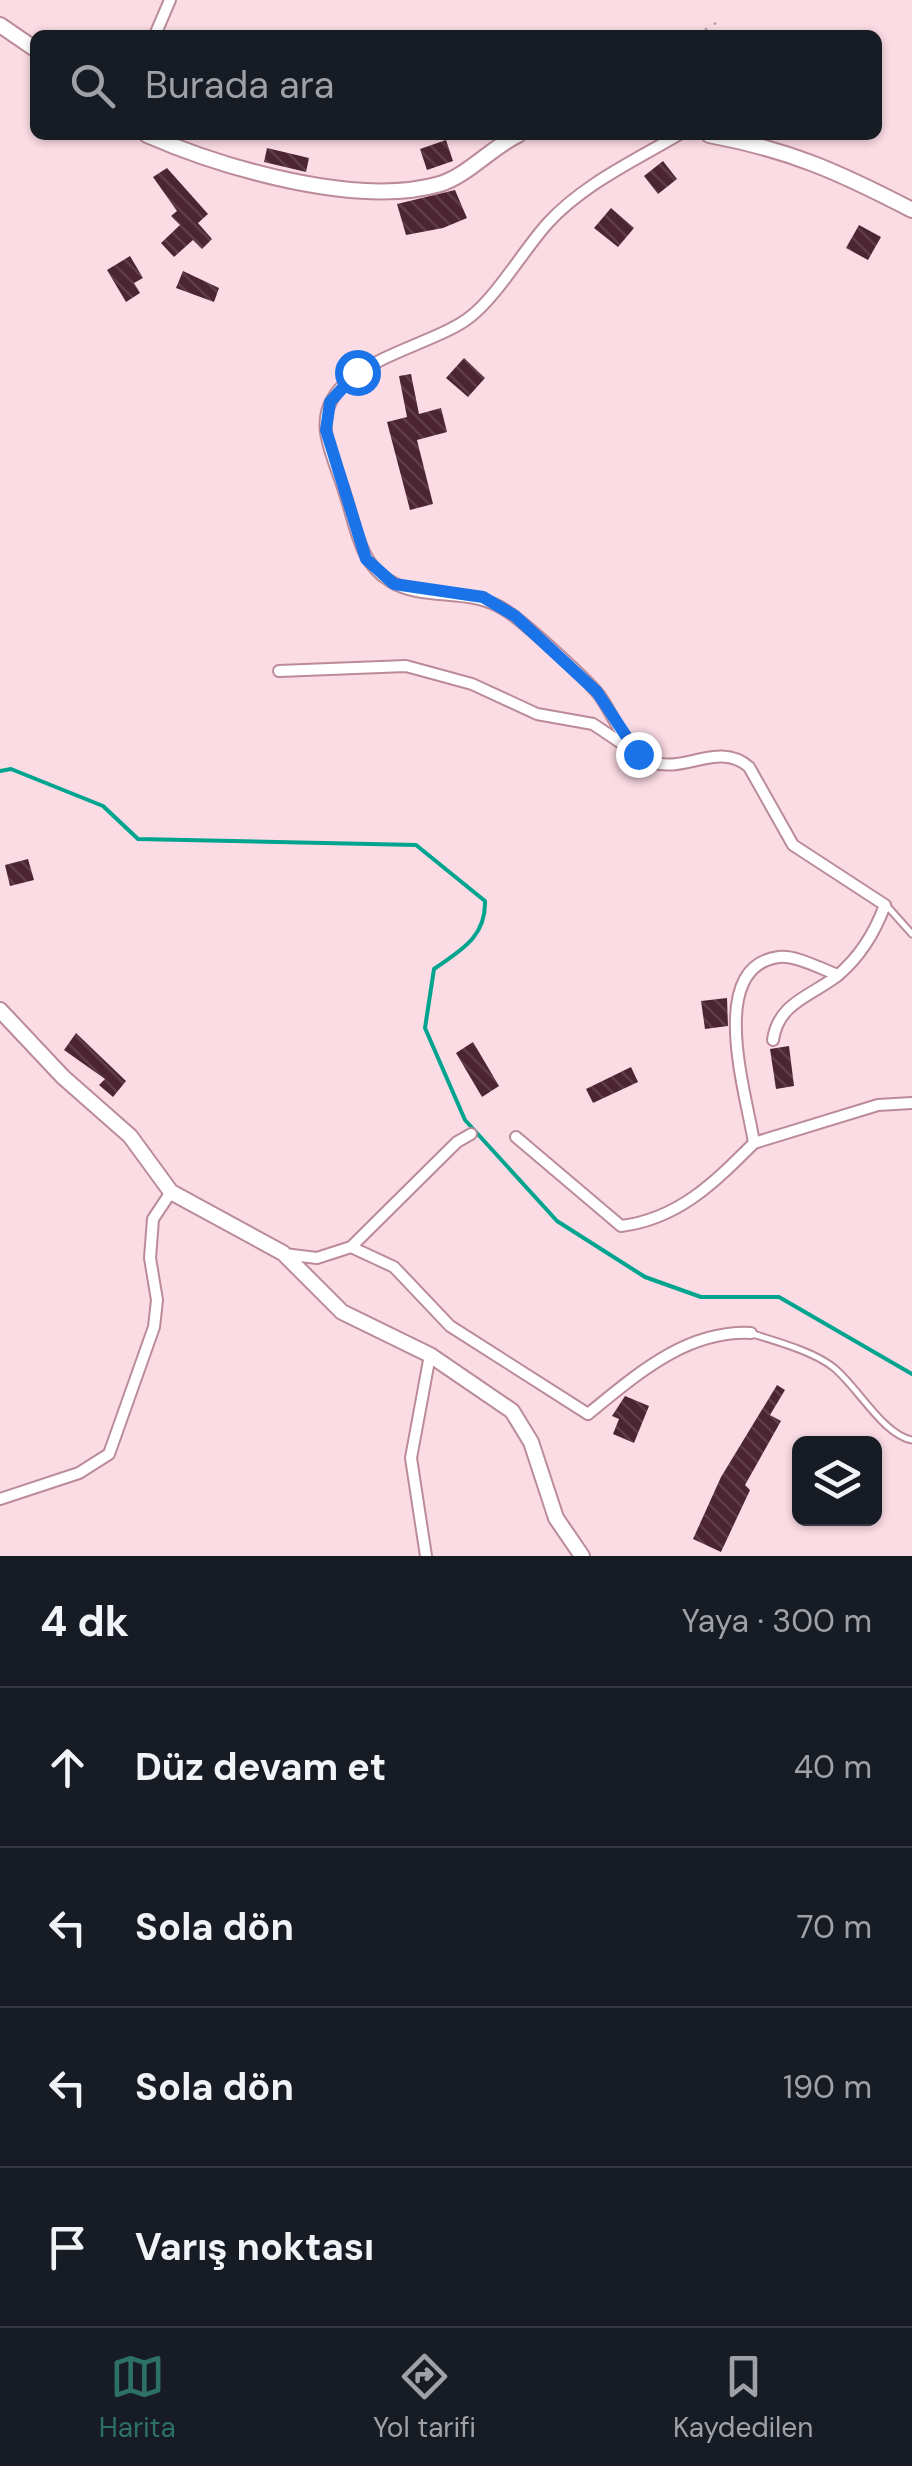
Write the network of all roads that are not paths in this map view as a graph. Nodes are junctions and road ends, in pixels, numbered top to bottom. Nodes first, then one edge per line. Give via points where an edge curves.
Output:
1 (170, 0) edge
2 (0, 26) edge
3 (157, 30) edge
4 (30, 46) edge
5 (159, 140) edge
6 (510, 140) edge
7 (669, 140) edge
8 (735, 140) edge
9 (912, 210) edge
10 (280, 671) dead end
11 (638, 754) junction
12 (885, 905) junction
13 (912, 934) edge
14 (838, 975) junction
15 (0, 1010) edge
16 (773, 1040) dead end
17 (912, 1103) edge
18 (471, 1134) dead end
19 (516, 1137) dead end
20 (754, 1144) junction
21 (171, 1192) junction
22 (352, 1248) junction
23 (283, 1254) junction
24 (751, 1333) joint
25 (430, 1355) junction
26 (912, 1440) edge
27 (0, 1499) edge
28 (426, 1556) edge
29 (582, 1556) edge

1 - 3 street
2 - 4 street
5 - 6 street via 205,160 392,191 443,184
7 - 11 street via 601,180 551,220 471,316 357,372 330,402 326,430 366,559 383,577 412,589 483,597 515,616 597,692
8 - 9 street via 824,164
10 - 11 street via 406,666 472,684 536,714 593,724
11 - 12 street via 668,766 706,756 740,759 793,845
12 - 13 lane
12 - 14 street via 876,931
14 - 16 street via 792,1003 775,1025
14 - 20 street via 782,956 757,963 739,986 734,1024
15 - 21 street via 130,1136
17 - 20 street via 878,1105
18 - 22 street
19 - 20 street via 621,1226 684,1206
21 - 23 street
21 - 27 street via 153,1219 154,1327 109,1454 80,1474
22 - 23 street via 317,1258
22 - 24 street via 394,1267 450,1326 588,1414 656,1361 690,1344 728,1332
23 - 25 street via 342,1312
24 - 26 lane via 829,1364 862,1392 890,1431
25 - 28 street via 411,1458
25 - 29 street via 512,1411 556,1518

